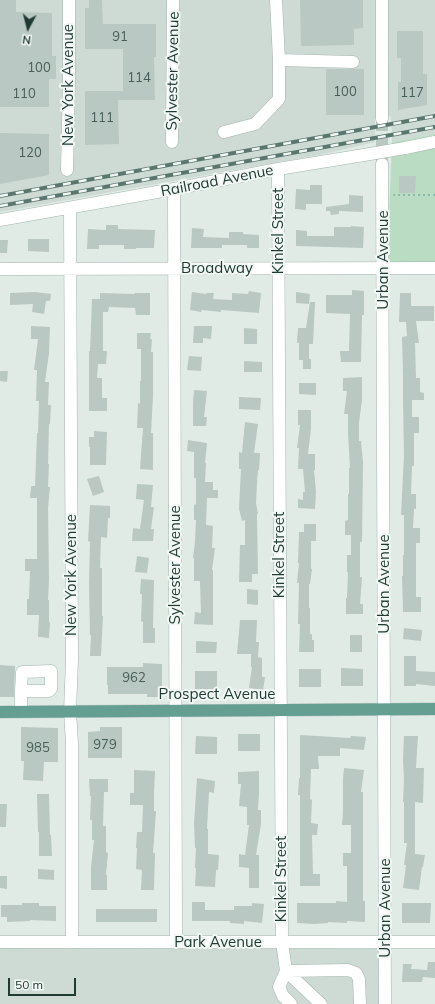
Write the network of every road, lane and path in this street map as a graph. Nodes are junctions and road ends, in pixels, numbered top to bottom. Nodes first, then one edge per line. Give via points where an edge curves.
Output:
1 (69, 0) edge
2 (173, 0) edge
3 (382, 0) edge
4 (276, 2) edge
5 (279, 60) junction
6 (353, 62) dead end
7 (382, 118) tunnel mouth
8 (224, 132) dead end
9 (172, 142) dead end
10 (435, 142) edge
11 (382, 164) tunnel mouth
12 (278, 169) junction
13 (67, 170) dead end
14 (174, 189) junction
15 (392, 195) dead end
16 (435, 195) edge
17 (70, 208) junction
18 (0, 220) edge
19 (174, 268) junction
20 (279, 268) junction
21 (383, 268) junction
22 (435, 268) edge
23 (0, 269) edge
24 (70, 269) junction
25 (21, 691) dead end
26 (384, 709) junction
27 (435, 709) edge
28 (176, 710) junction
29 (280, 710) junction
30 (70, 711) junction
31 (0, 712) edge
32 (21, 712) junction
33 (385, 941) junction
34 (0, 942) edge
35 (72, 942) junction
36 (176, 942) junction
37 (282, 942) junction
38 (435, 942) edge
39 (286, 971) junction
40 (291, 1004) edge
41 (321, 1004) edge
42 (360, 1004) edge
43 (385, 1004) edge

1 - 13 street, New York Avenue
2 - 9 street, Sylvester Avenue
3 - 7 street
4 - 5 street
5 - 6 street
5 - 8 street via 279,99 255,124
10 - 12 street, Railroad Avenue, bridge
11 - 21 street, Urban Avenue
12 - 14 street, Railroad Avenue
12 - 20 street, Kinkel Street
14 - 17 street, Railroad Avenue
14 - 19 street, Sylvester Avenue
15 - 16 path
17 - 18 street, Railroad Avenue
17 - 24 street, New York Avenue
19 - 20 street, Broadway
19 - 24 street, Broadway
19 - 28 street, Sylvester Avenue
20 - 21 street, Broadway
20 - 29 street, Kinkel Street
21 - 22 street, Broadway
21 - 26 street, Urban Avenue
23 - 24 street, Broadway
24 - 30 street, New York Avenue
25 - 32 street
26 - 27 main road, Prospect Avenue
26 - 29 main road, Prospect Avenue
26 - 33 street, Urban Avenue
28 - 29 main road, Prospect Avenue
28 - 30 main road, Prospect Avenue
28 - 36 street, Sylvester Avenue
29 - 37 street, Kinkel Street
30 - 32 main road, Prospect Avenue
30 - 35 street, New York Avenue
31 - 32 main road, Prospect Avenue
33 - 37 street, Park Avenue
33 - 38 street, Park Avenue
33 - 43 street, Urban Avenue
34 - 35 street, Park Avenue
35 - 36 street, Park Avenue
36 - 37 street, Park Avenue
37 - 39 street, Kinkel Street
39 - 40 street via 279,987
39 - 41 street
39 - 42 street via 348,970 356,973 359,979

